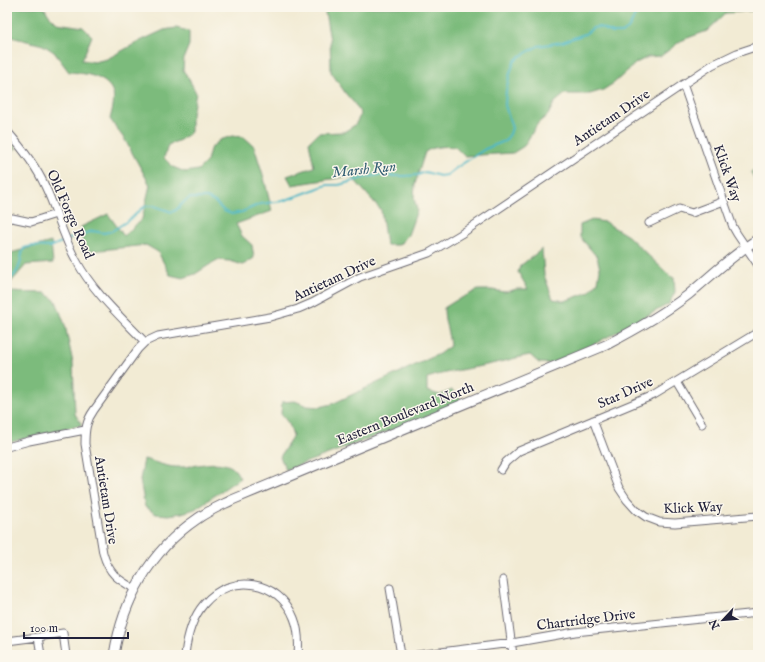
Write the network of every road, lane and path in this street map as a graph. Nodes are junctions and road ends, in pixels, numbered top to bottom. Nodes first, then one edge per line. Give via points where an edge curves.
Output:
1 (758, 46) edge
2 (683, 84) junction
3 (7, 131) edge
4 (724, 201) junction
5 (56, 214) junction
6 (7, 219) edge
7 (649, 224) dead end
8 (758, 239) edge
9 (745, 247) junction
10 (758, 265) edge
11 (758, 332) edge
12 (145, 342) junction
13 (677, 382) junction
14 (593, 420) junction
15 (702, 424) dead end
16 (85, 430) junction
17 (7, 447) edge
18 (501, 470) dead end
19 (758, 516) edge
20 (503, 580) dead end
21 (390, 588) dead end
22 (135, 589) junction
23 (758, 613) edge
24 (38, 636) junction
25 (7, 641) edge
26 (512, 643) junction
27 (41, 655) edge
28 (66, 655) edge
29 (114, 655) edge
30 (185, 655) edge
31 (298, 655) edge
32 (401, 655) edge
33 (418, 655) edge
34 (514, 655) edge

1 - 2 street, Antietam Drive via 712,65
2 - 4 street, Klick Way
2 - 12 street, Antietam Drive via 429,253 360,277 298,309 270,317 158,336
3 - 5 street, Old Forge Road via 38,172
4 - 7 street via 692,213 684,210 675,211
4 - 9 street, Klick Way via 733,227
5 - 6 street via 31,222
5 - 12 street, Old Forge Road via 83,273 106,302
8 - 9 main road, Eastern Boulevard North
9 - 10 street, Klick Way
9 - 22 main road, Eastern Boulevard North via 661,315 606,345 212,510 179,533 161,550
11 - 13 street, Star Drive
12 - 16 street, Antietam Drive via 89,417
13 - 14 street, Star Drive via 644,400
13 - 15 street
14 - 18 street, Star Drive via 519,451
14 - 19 street, Klick Way via 619,488 636,510 646,517 659,522 675,523
16 - 17 street
16 - 22 street, Antietam Drive via 85,444 106,564 112,574
20 - 26 street
21 - 32 street
22 - 29 main road, Eastern Boulevard North via 126,605 118,630
23 - 26 street, Chartridge Drive via 575,632
24 - 25 street
24 - 27 street
24 - 28 street via 63,633
26 - 33 street, Chartridge Drive
26 - 34 street
30 - 31 street via 196,615 213,595 235,584 259,586 281,599 294,618 299,642

